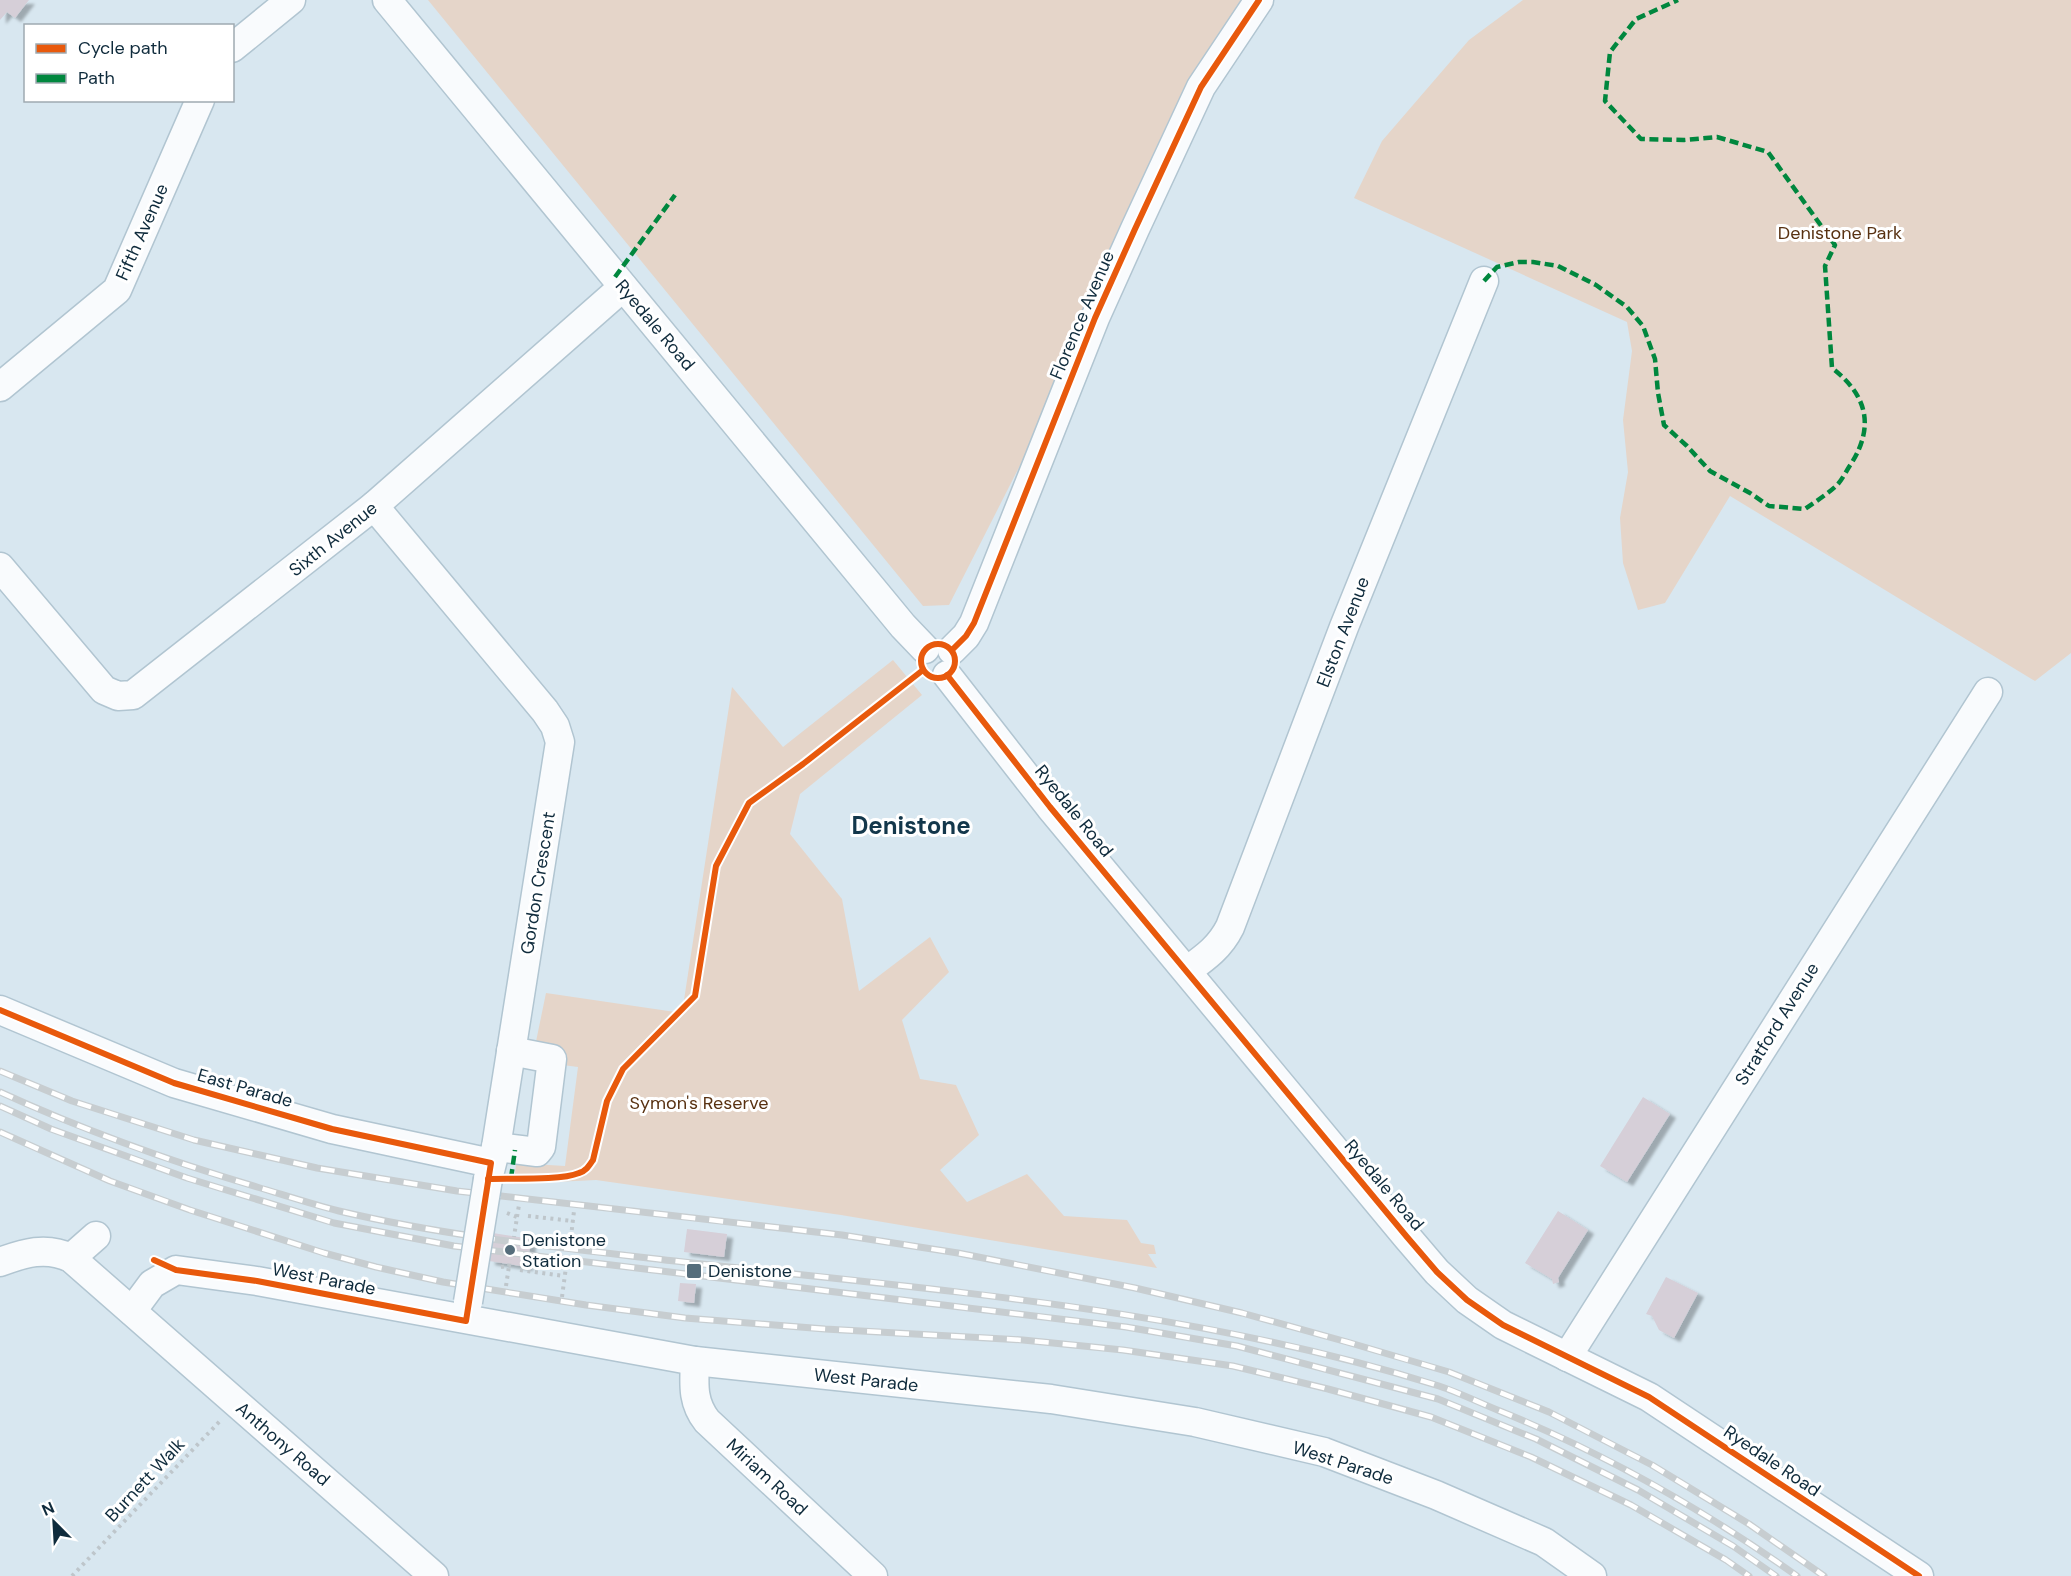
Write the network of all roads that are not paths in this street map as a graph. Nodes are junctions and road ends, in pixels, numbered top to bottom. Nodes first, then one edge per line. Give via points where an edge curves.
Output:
1 (291, 0) edge
2 (387, 0) edge
3 (1259, 0) edge
4 (234, 46) edge
5 (199, 102) edge
6 (1484, 281) dead end
7 (623, 287) junction
8 (0, 387) edge
9 (374, 506) junction
10 (0, 567) edge
11 (941, 658) junction
12 (1988, 692) dead end
13 (1188, 970) junction
14 (0, 1010) edge
15 (511, 1051) junction
16 (492, 1163) junction
17 (96, 1236) dead end
18 (6, 1254) edge
19 (71, 1258) junction
20 (132, 1311) junction
21 (467, 1311) junction
22 (1567, 1357) junction
23 (694, 1361) junction
24 (434, 1576) edge
25 (873, 1576) edge
26 (1592, 1576) edge
27 (1919, 1576) edge

1 - 4 street
2 - 7 street, Ryedale Road
3 - 11 street, Florence Avenue via 1201,87 1095,318 974,623 959,644
5 - 8 street, Fifth Avenue via 117,290
6 - 13 street, Elston Avenue via 1344,627 1230,927 1212,953
7 - 9 street, Sixth Avenue
7 - 11 street, Ryedale Road via 895,617
9 - 10 street, Sixth Avenue via 133,695 118,696 104,690
9 - 15 street, Gordon Crescent via 545,711 558,734 560,742
11 - 13 street, Ryedale Road via 1050,807
12 - 22 street, Stratford Avenue
13 - 22 street, Ryedale Road via 1437,1272 1467,1300 1503,1325
14 - 16 street, East Parade via 174,1083 332,1129
15 - 16 street, Gordon Crescent
15 - 16 street, East Parade via 553,1061 540,1147 537,1152
16 - 21 street, Gordon Crescent, bridge
17 - 19 street
18 - 19 street via 40,1251
19 - 20 street, Anthony Road
20 - 21 street, West Parade via 152,1284 176,1270
20 - 24 street, Anthony Road
21 - 23 street, West Parade
22 - 27 street, Ryedale Road via 1649,1397
23 - 25 street, Miriam Road via 696,1402 706,1421
23 - 26 street, West Parade via 1051,1399 1195,1422 1313,1450 1436,1495 1544,1542

